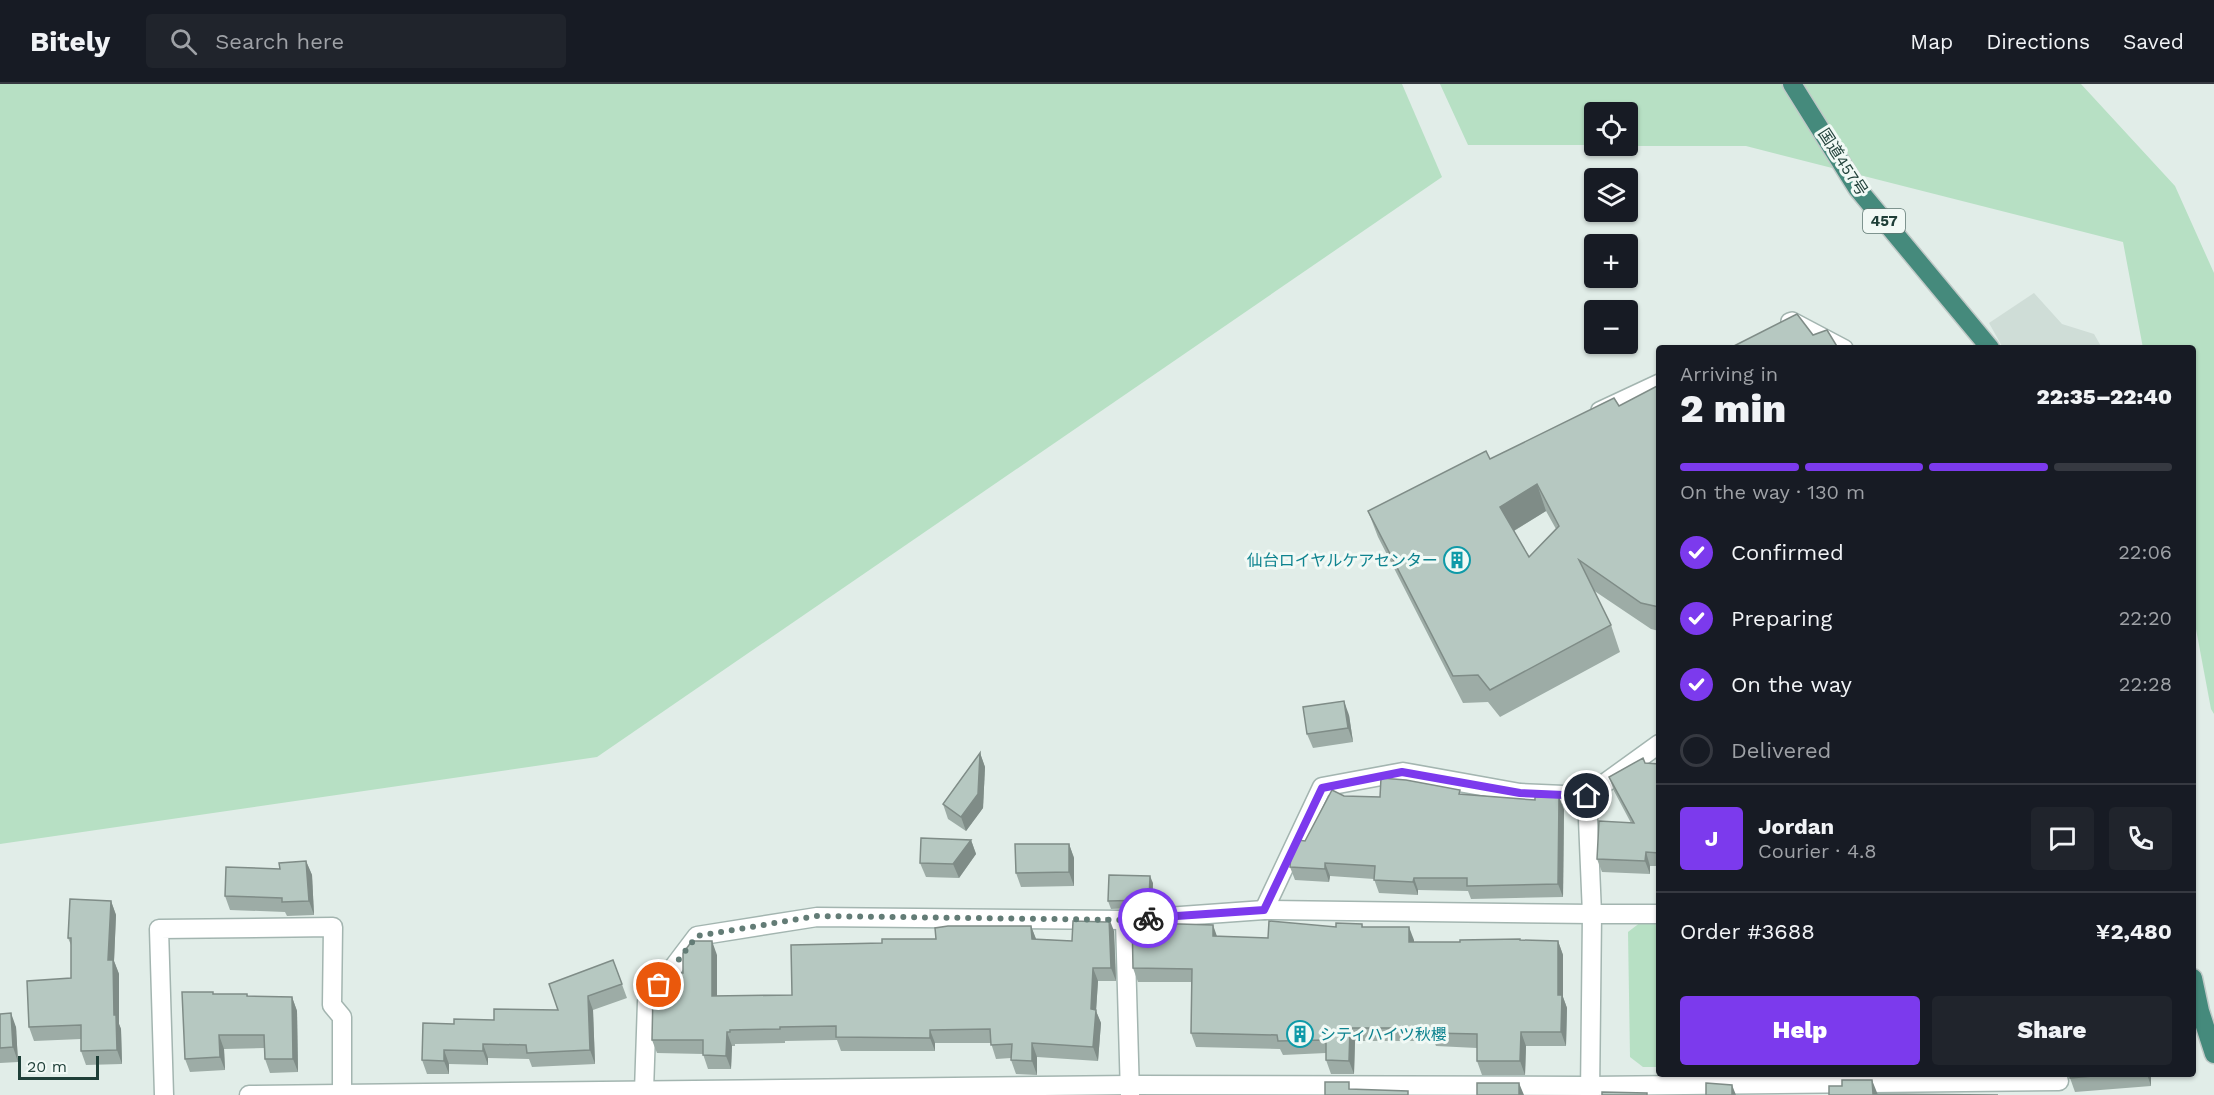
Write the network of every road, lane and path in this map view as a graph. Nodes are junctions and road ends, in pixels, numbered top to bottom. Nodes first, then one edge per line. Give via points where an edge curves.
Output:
1 (1792, 84) edge
2 (1772, 329) edge
3 (1839, 345) edge
4 (1988, 345) edge
5 (1656, 383) edge
6 (1585, 417) edge
7 (1656, 746) edge
8 (1587, 796) junction
9 (1264, 910) junction
10 (1592, 914) junction
11 (1656, 914) edge
12 (1125, 920) junction
13 (2196, 992) edge
14 (2214, 1054) edge
15 (2059, 1083) edge
16 (1130, 1090) edge
17 (1590, 1091) edge
18 (656, 1092) edge
19 (342, 1094) edge
20 (164, 1095) edge
21 (249, 1095) edge

1 - 4 highway, 国道457号 / 457 via 1857,188
2 - 3 lane via 1792,320
5 - 6 lane
7 - 8 street
8 - 9 street via 1520,793 1402,772 1322,788
8 - 10 street
9 - 10 street
9 - 12 street
10 - 11 street
10 - 17 street
12 - 16 street
12 - 18 street via 817,916 697,936 647,1002
13 - 14 highway
15 - 17 street
16 - 17 street
16 - 18 street
18 - 19 street
19 - 20 street via 342,1017 332,1005 333,927 159,929
19 - 21 street

